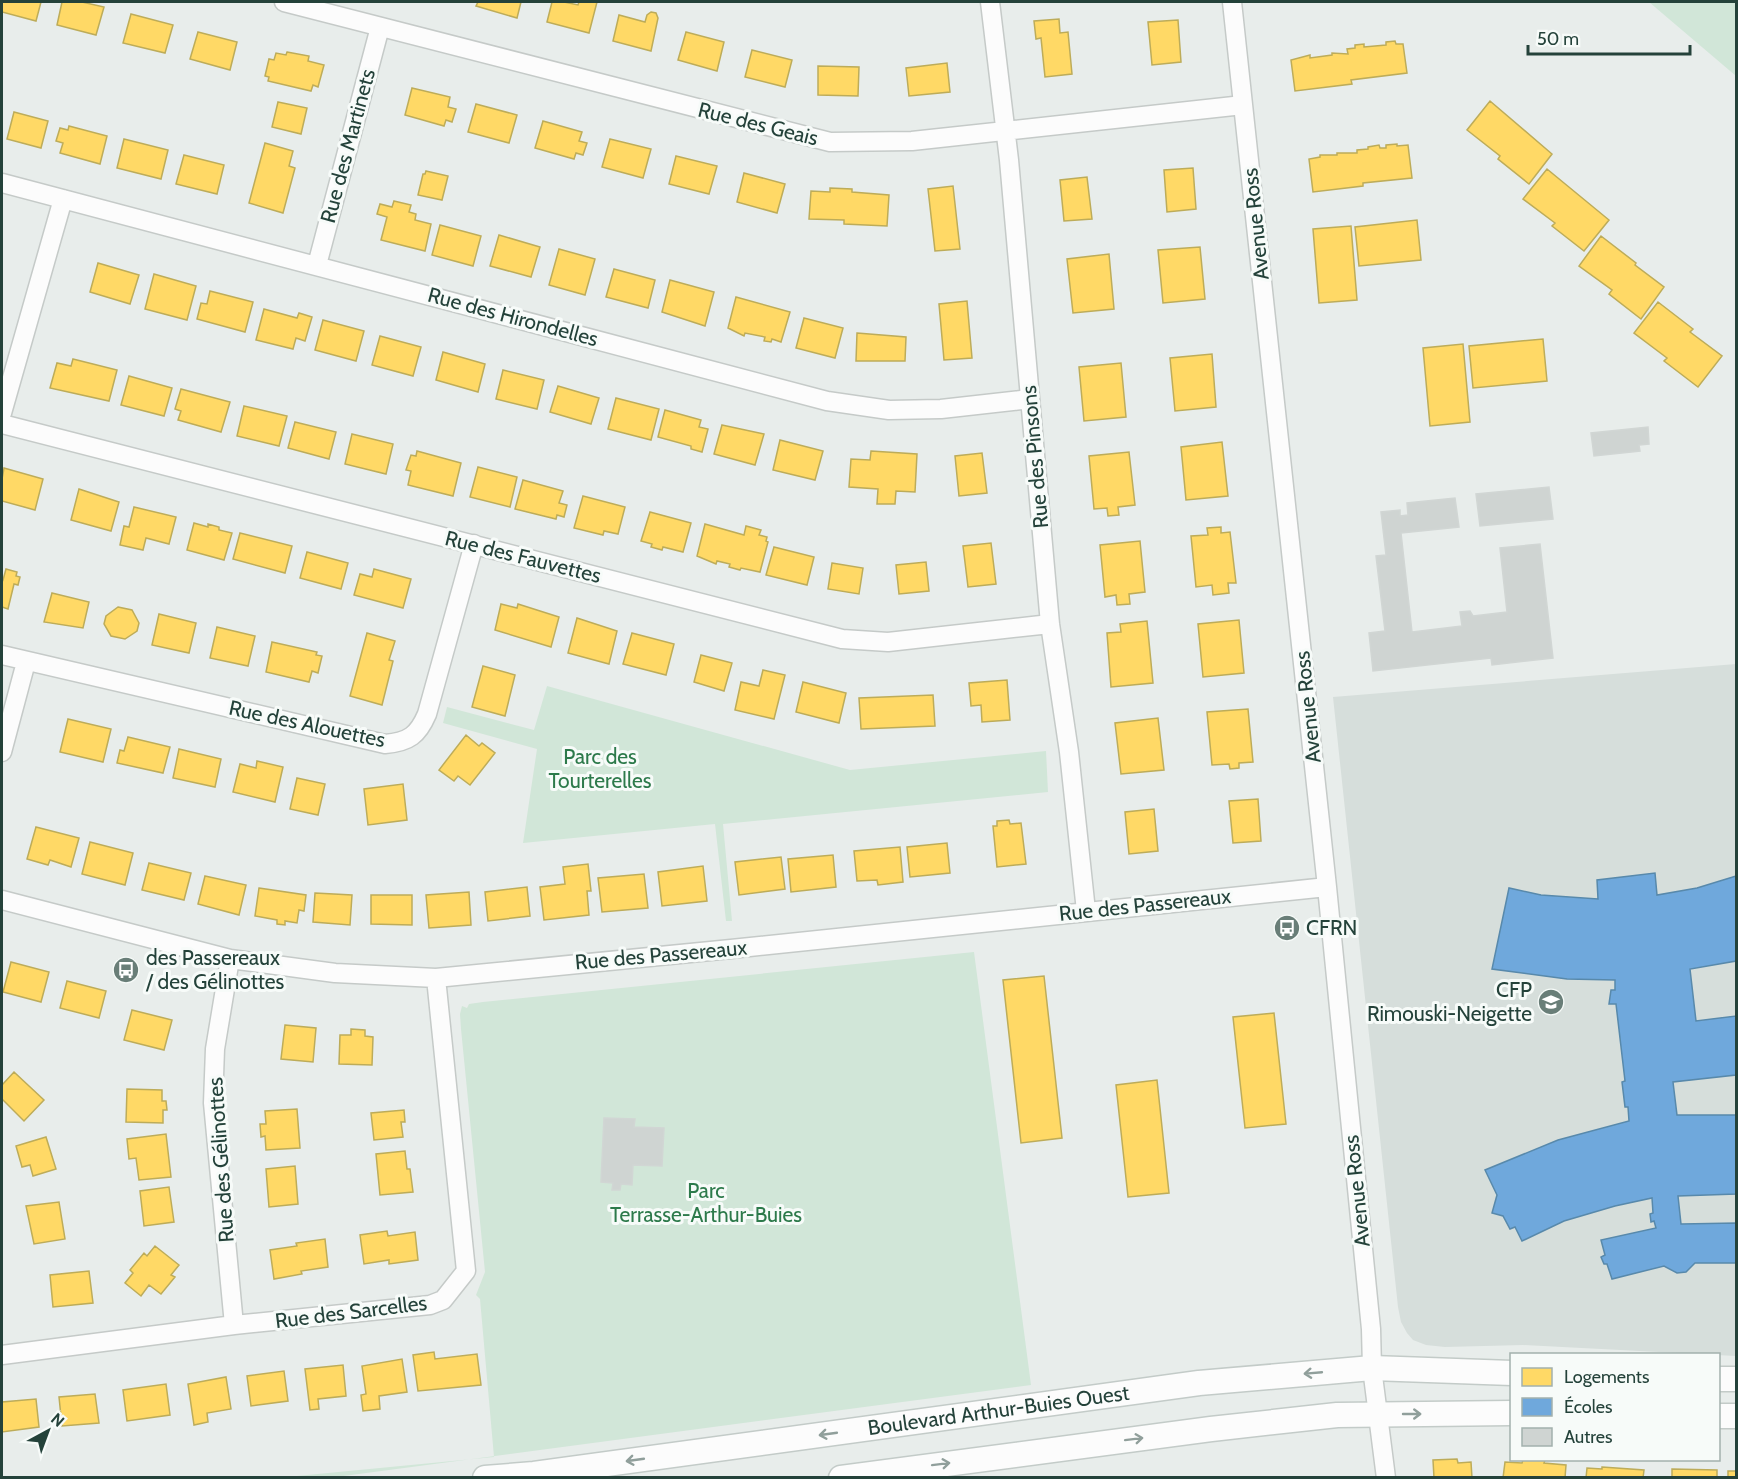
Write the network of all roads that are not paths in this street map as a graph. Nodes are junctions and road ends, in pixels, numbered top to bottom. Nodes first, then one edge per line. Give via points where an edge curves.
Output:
1 (284, 2) edge
2 (990, 2) edge
3 (1232, 2) edge
4 (380, 27) junction
5 (1243, 105) junction
6 (1006, 131) junction
7 (2, 183) edge
8 (63, 199) junction
9 (317, 265) junction
10 (1030, 399) junction
11 (2, 413) edge
12 (2, 424) edge
13 (474, 544) junction
14 (1050, 624) junction
15 (2, 655) edge
16 (26, 662) junction
17 (2, 752) edge
18 (1327, 886) junction
19 (2, 900) edge
20 (1086, 911) junction
21 (230, 959) junction
22 (436, 978) junction
23 (234, 1325) junction
24 (2, 1355) edge
25 (1372, 1368) junction
26 (1510, 1373) edge
27 (1720, 1379) edge
28 (1737, 1379) edge
29 (1510, 1413) edge
30 (1377, 1414) junction
31 (1720, 1416) edge
32 (1737, 1416) edge
33 (516, 1476) edge
34 (486, 1477) edge
35 (841, 1478) edge
36 (1386, 1478) edge

1 - 4 street, Rue des Geais
2 - 6 street, Rue des Pinsons
3 - 5 street, Avenue Ross
4 - 6 street, Rue des Geais via 830,142 912,141
4 - 9 street, Rue des Martinets
5 - 6 street, Rue des Geais
5 - 18 street, Avenue Ross
6 - 10 street, Rue des Pinsons
7 - 8 street, Rue des Hirondelles
8 - 9 street, Rue des Hirondelles
8 - 11 street
9 - 10 street, Rue des Hirondelles via 827,401 888,410 941,409
10 - 14 street, Rue des Pinsons
12 - 13 street, Rue des Fauvettes
13 - 14 street, Rue des Fauvettes via 842,639 888,642
13 - 16 street, Rue des Alouettes via 427,714 420,729 401,743 386,744
14 - 20 street, Rue des Pinsons
15 - 16 street, Rue des Alouettes
16 - 17 street
18 - 20 street, Rue des Passereaux
18 - 25 street, Avenue Ross
19 - 21 street, Rue des Passereaux
20 - 22 street, Rue des Passereaux
21 - 22 street, Rue des Passereaux via 335,973
21 - 23 street, Rue des Gélinottes via 215,1049 213,1103
22 - 23 street, Rue des Sarcelles via 466,1271 443,1300 430,1305
23 - 24 street, Rue des Sarcelles
25 - 26 street, Boulevard Arthur-Buies Ouest
25 - 30 street, Avenue Ross
25 -> 33 street, Boulevard Arthur-Buies Ouest via 1199,1383
27 - 28 street
30 -> 29 street
35 -> 30 street via 1211,1429
30 - 36 street, Avenue Ross
31 - 32 street
33 - 34 street, Boulevard Arthur-Buies Ouest

